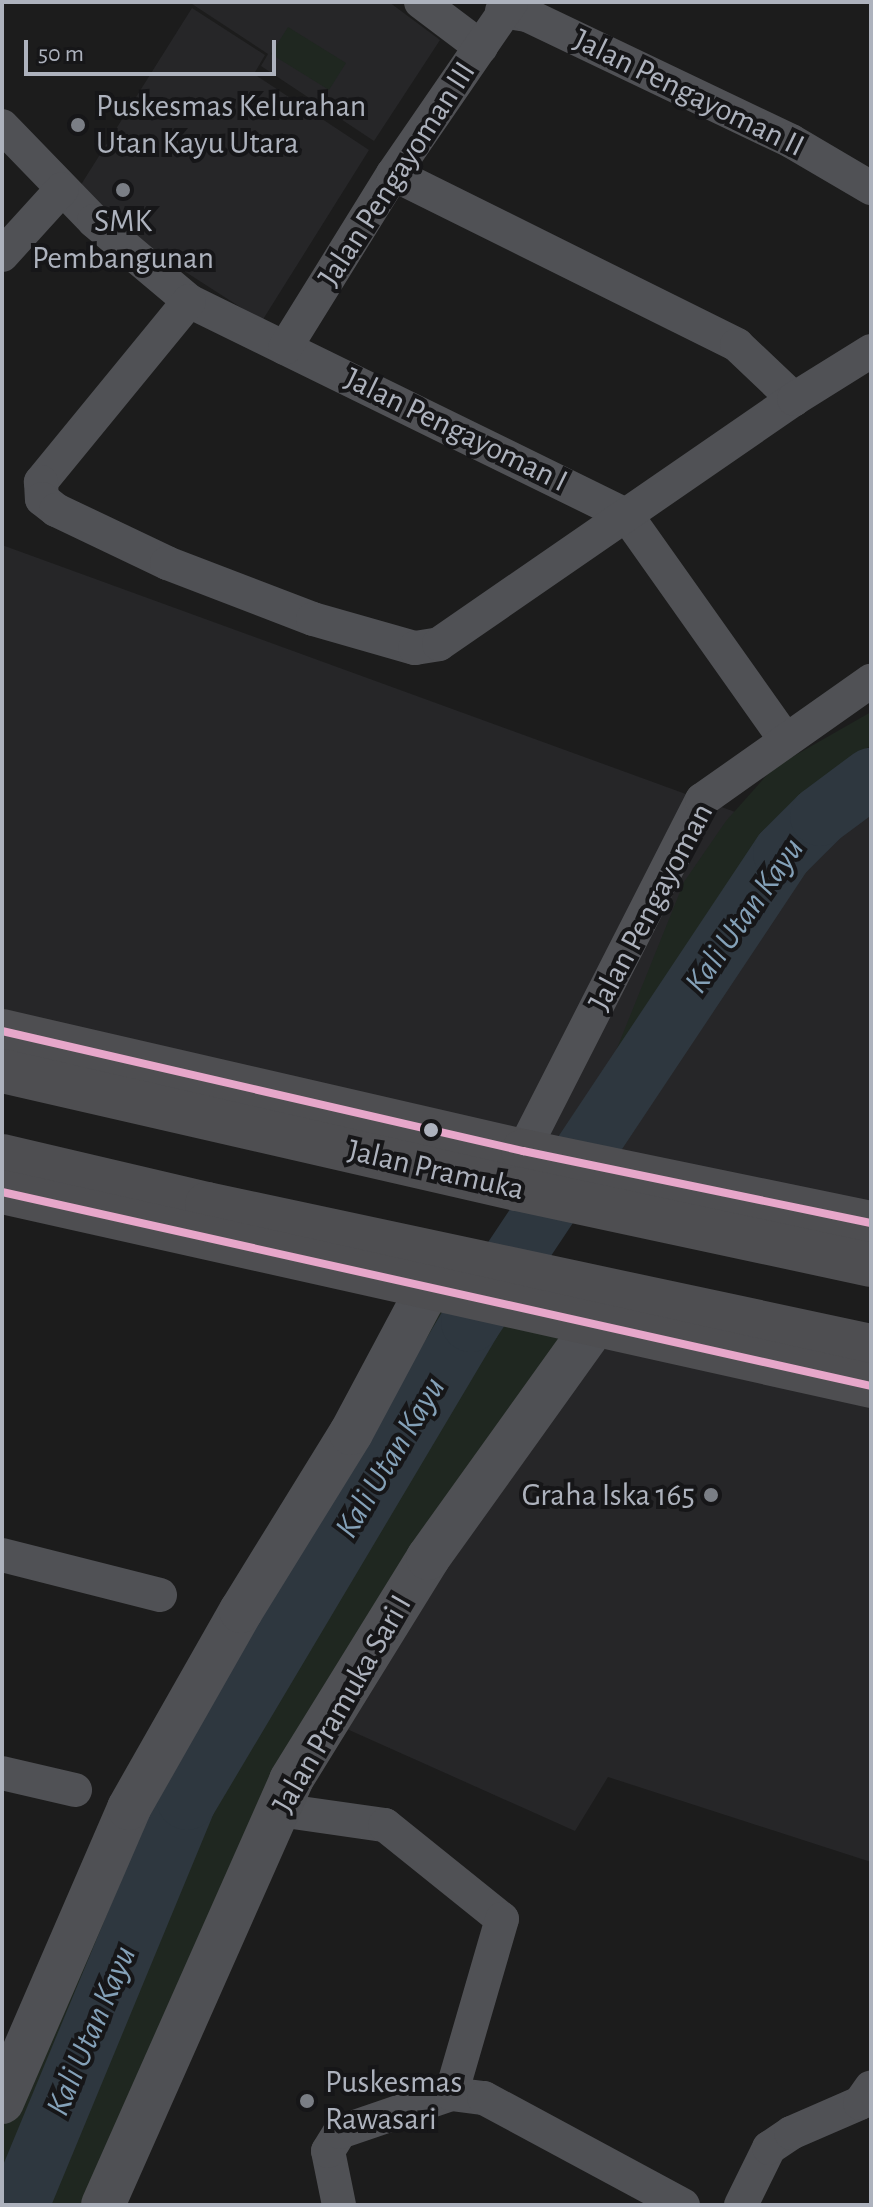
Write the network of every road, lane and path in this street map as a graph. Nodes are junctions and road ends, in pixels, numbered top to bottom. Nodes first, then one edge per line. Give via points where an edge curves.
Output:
1 (421, 2) edge
2 (507, 6) edge
3 (481, 47) junction
4 (2, 126) edge
5 (393, 174) junction
6 (871, 188) edge
7 (62, 189) junction
8 (2, 255) edge
9 (189, 301) junction
10 (285, 348) junction
11 (871, 351) edge
12 (794, 399) junction
13 (627, 516) junction
14 (871, 681) edge
15 (785, 739) junction
16 (2, 1031) edge
17 (2, 1071) edge
18 (2, 1156) edge
19 (529, 1165) junction
20 (602, 1187) junction
21 (2, 1192) edge
22 (871, 1223) edge
23 (871, 1265) edge
24 (444, 1278) junction
25 (517, 1289) junction
26 (749, 1320) junction
27 (596, 1323) junction
28 (871, 1346) edge
29 (705, 1349) junction
30 (871, 1386) edge
31 (2, 1555) edge
32 (160, 1595) dead end
33 (2, 1773) edge
34 (75, 1790) dead end
35 (279, 1810) junction
36 (871, 2087) edge
37 (451, 2094) junction
38 (2, 2102) edge
39 (103, 2205) edge
40 (339, 2205) edge
41 (683, 2205) edge
42 (741, 2205) edge

1 - 3 street
2 - 3 street, Jalan Pengayoman III
2 - 6 street, Jalan Pengayoman II via 791,141
3 - 5 street, Jalan Pengayoman III
4 - 7 street, Jalan Pengayoman I
5 - 10 street, Jalan Pengayoman III
5 - 12 street via 737,345
7 - 8 street
7 - 9 street, Jalan Pengayoman I
9 - 10 street, Jalan Pengayoman I
9 - 13 street via 41,482 42,499 56,510 167,563 313,619 415,648 439,644
10 - 13 street, Jalan Pengayoman I
11 - 12 street
12 - 13 street
13 - 15 street, Jalan Pengayoman I
14 - 15 street, Jalan Pengayoman
15 - 19 street, Jalan Pengayoman via 702,800
16 - 19 main road, Jalan Pramuka
17 - 19 main road, Jalan Pramuka
18 - 24 main road via 146,1191
19 - 20 main road, Jalan Pramuka
20 - 22 main road, Jalan Pramuka
20 - 23 main road, Jalan Pramuka
21 - 24 main road
24 - 25 main road
24 - 38 street via 241,1611 129,1808
25 - 26 main road
25 - 27 main road
26 - 28 main road
26 - 29 main road
27 - 29 main road
27 - 35 street, Jalan Pramuka Sari I via 428,1558 291,1780
29 - 30 main road
31 - 32 street
33 - 34 street
35 - 37 street via 385,1825 502,1919
35 - 39 street, Jalan Pramuka Sari I
36 - 42 street via 860,2103 769,2148
37 - 40 street via 340,2132 328,2151
37 - 41 street via 484,2098

